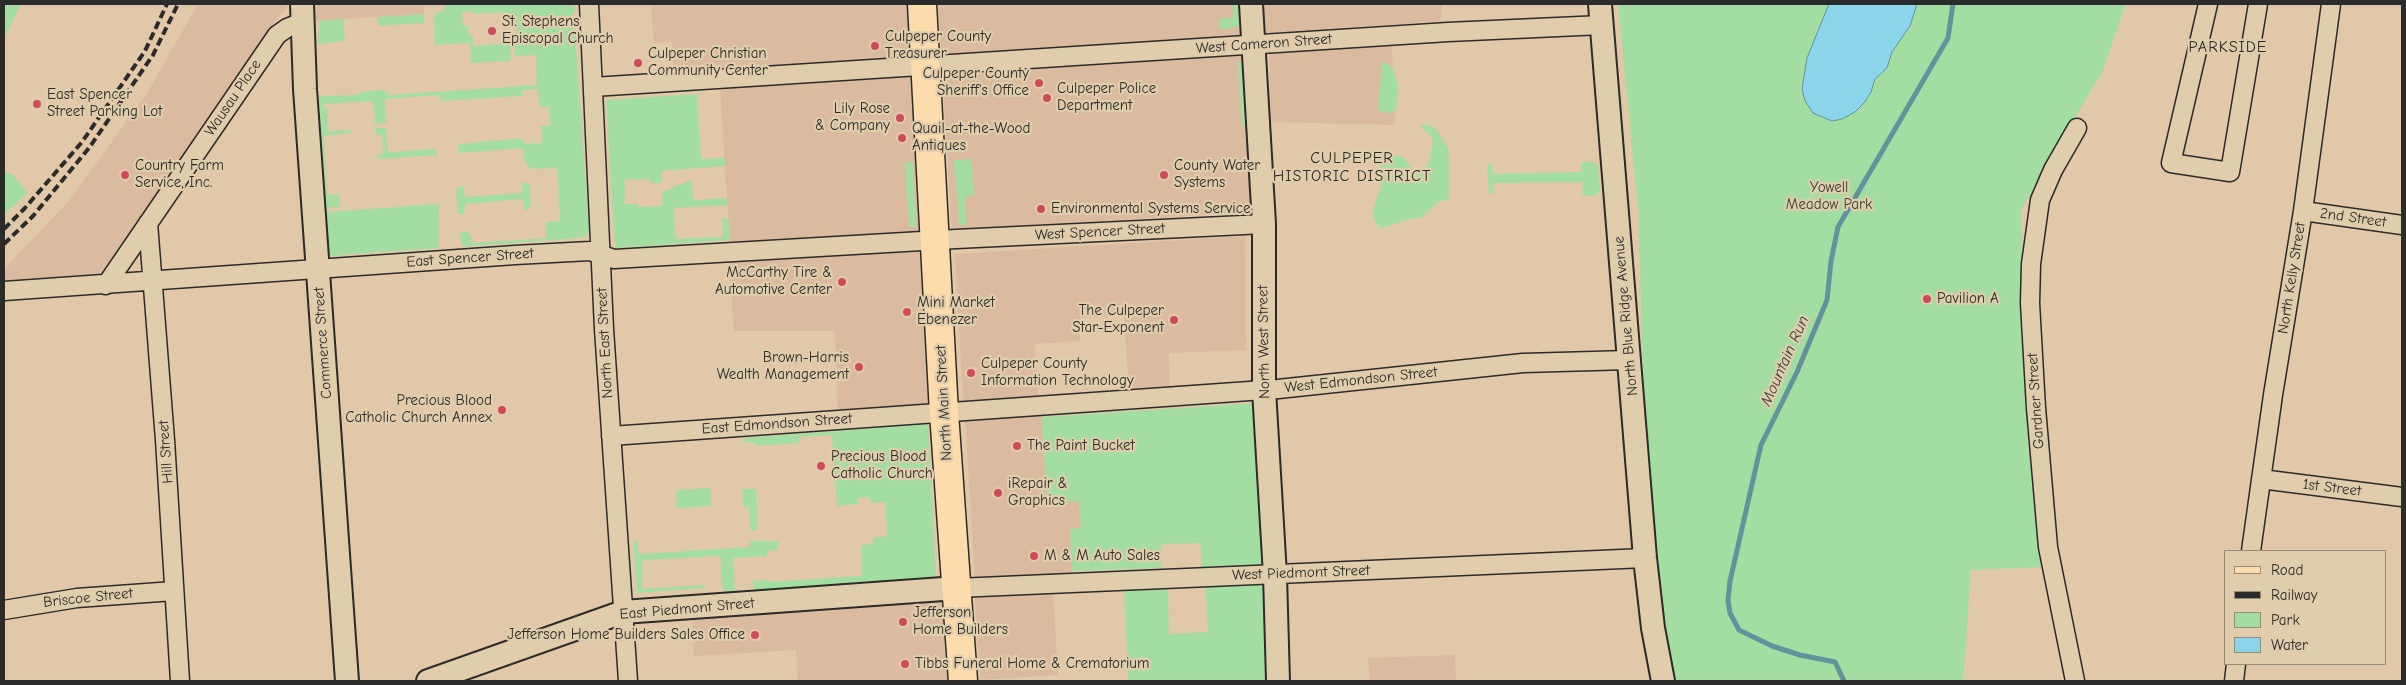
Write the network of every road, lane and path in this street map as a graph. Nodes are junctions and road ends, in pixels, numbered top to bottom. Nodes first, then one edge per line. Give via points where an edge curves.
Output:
1 (588, 4) edge
2 (922, 4) edge
3 (1251, 4) edge
4 (2208, 4) edge
5 (2258, 4) edge
6 (2331, 4) edge
7 (302, 13) edge
8 (1601, 15) edge
9 (1254, 44) junction
10 (926, 66) junction
11 (593, 87) junction
12 (2077, 128) dead end
13 (2303, 211) junction
14 (148, 224) junction
15 (1264, 224) junction
16 (2402, 225) edge
17 (936, 240) junction
18 (600, 254) junction
19 (318, 269) junction
20 (154, 282) junction
21 (106, 285) junction
22 (4, 291) edge
23 (1629, 360) junction
24 (1264, 390) junction
25 (944, 413) junction
26 (611, 436) junction
27 (2261, 479) junction
28 (2402, 497) edge
29 (2252, 550) edge
30 (1645, 558) junction
31 (1275, 574) junction
32 (957, 588) junction
33 (174, 591) junction
34 (4, 610) edge
35 (623, 612) junction
36 (1654, 628) junction
37 (961, 654) junction
38 (2236, 665) edge
39 (180, 681) edge
40 (347, 681) edge
41 (428, 681) edge
42 (628, 681) edge
43 (963, 681) edge
44 (969, 681) edge
45 (1278, 681) edge
46 (1650, 681) edge
47 (1664, 681) edge
48 (2075, 681) edge
49 (2234, 681) edge

1 - 11 street, North East Street
2 - 10 main road, North Main Street
3 - 9 street, North West Street
4 - 5 street via 2171,163 2230,172
6 - 13 street, North Kelly Street
7 - 14 street, Wausau Place via 277,36
7 - 19 street, Commerce Street
8 - 9 street, West Cameron Street via 1448,32
8 - 23 street, North Blue Ridge Avenue
9 - 10 street, West Cameron Street
9 - 15 street, North West Street
10 - 11 street, West Cameron Street
10 - 17 main road, North Main Street
11 - 18 street, North East Street
12 - 48 street, Gardner Street via 2040,200 2031,264 2030,303 2048,547
13 - 16 street, 2nd Street
13 - 27 street, North Kelly Street
14 - 20 street, Hill Street
14 - 21 street, Wausau Place
15 - 17 street, West Spencer Street
15 - 24 street, North West Street
17 - 18 street, East Spencer Street via 614,259
17 - 25 main road, North Main Street
18 - 19 street, East Spencer Street via 590,250
18 - 26 street, North East Street
19 - 20 street, East Spencer Street
19 - 40 street, Commerce Street
20 - 21 street, East Spencer Street
20 - 33 street, Hill Street
21 - 22 street, East Spencer Street
23 - 24 street, West Edmondson Street via 1523,363
23 - 30 street, North Blue Ridge Avenue
24 - 25 street, West Edmondson Street
24 - 31 street, North West Street
25 - 26 street, East Edmondson Street
25 - 32 main road, North Main Street
26 - 35 street, North East Street
27 - 28 street, 1st Street
27 - 29 street, North Kelly Street
30 - 31 street, West Piedmont Street
30 - 36 street, North Blue Ridge Avenue
31 - 32 street, West Piedmont Street
31 - 45 street, North West Street
32 - 35 street, East Piedmont Street
32 - 37 main road, North Main Street
33 - 34 street, Briscoe Street via 77,598
33 - 39 street, Hill Street
35 - 41 street, East Piedmont Street
35 - 42 street, North East Street
36 - 46 street, North Blue Ridge Avenue
36 - 47 street, North Blue Ridge Avenue
37 - 43 main road, North Main Street
37 - 44 main road
38 - 49 street

